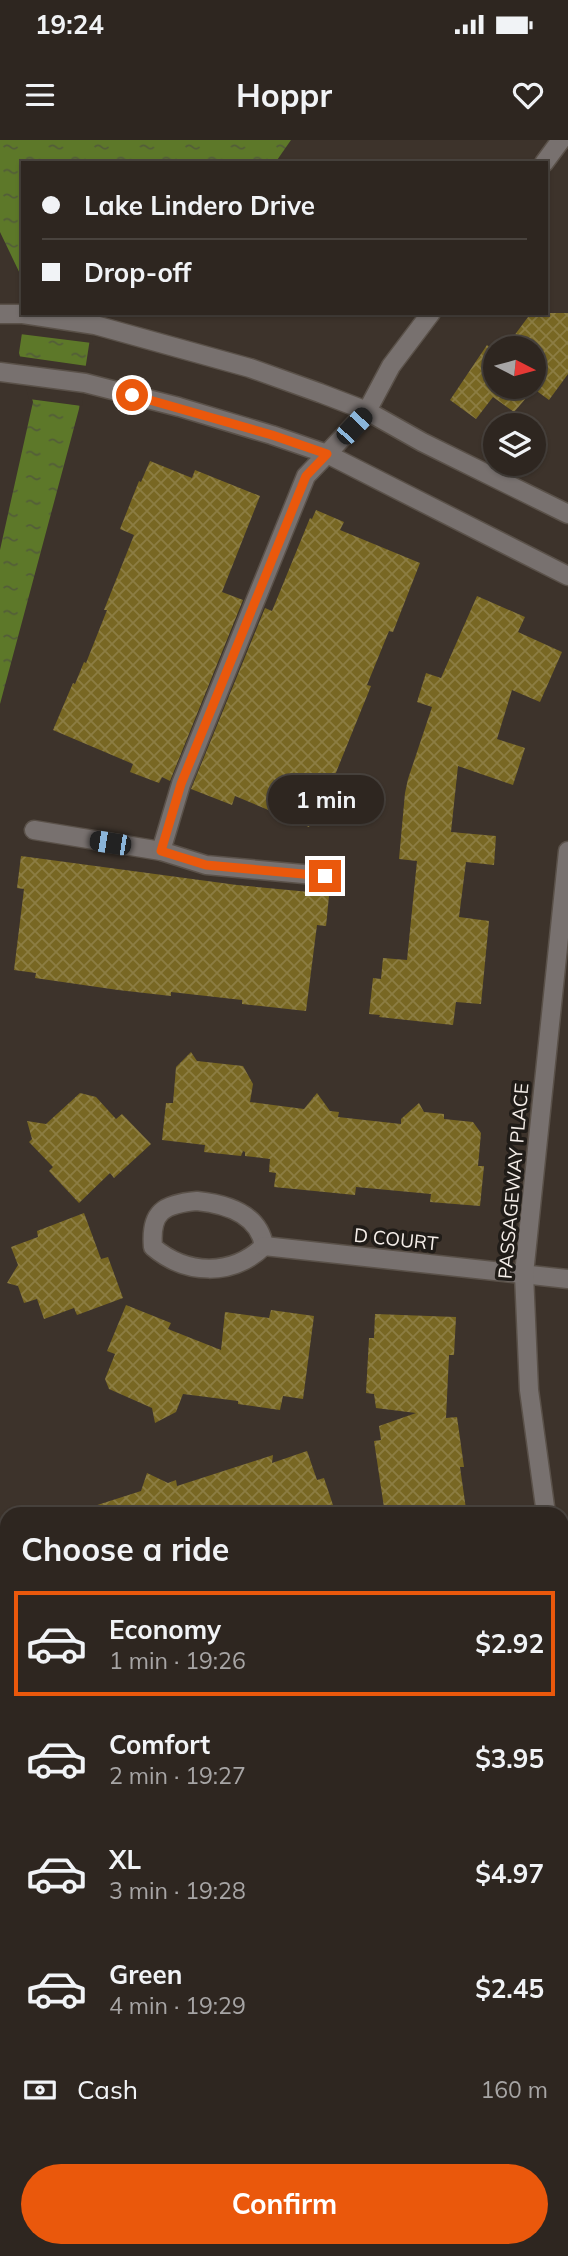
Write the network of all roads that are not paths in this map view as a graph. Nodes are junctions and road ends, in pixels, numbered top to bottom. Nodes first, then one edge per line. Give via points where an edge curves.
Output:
1 (561, 140) edge
2 (545, 161) edge
3 (0, 314) edge
4 (21, 314) edge
5 (29, 315) edge
6 (429, 315) edge
7 (7, 372) edge
8 (367, 411) junction
9 (327, 454) junction
10 (568, 514) edge
11 (568, 576) edge
12 (34, 830) dead end
13 (161, 851) junction
14 (568, 851) edge
15 (325, 876) dead end
16 (264, 1246) junction
17 (524, 1274) junction
18 (568, 1279) edge
19 (545, 1507) edge

1 - 2 street
3 - 4 street
5 - 8 street via 94,325 250,368
6 - 8 street via 391,366
7 - 9 street via 85,383 179,407
8 - 9 street
8 - 10 street
9 - 11 street
9 - 13 street via 306,476 181,784
12 - 13 street
13 - 15 street via 206,865
14 - 17 street, PASSAGEWAY PLACE
16 - 16 street via 261,1232 251,1221 212,1203 176,1203 162,1210 151,1227 153,1247 166,1258 195,1269 228,1269
16 - 17 street, D COURT
17 - 18 street, D COURT
17 - 19 street, PASSAGEWAY PLACE via 529,1390

